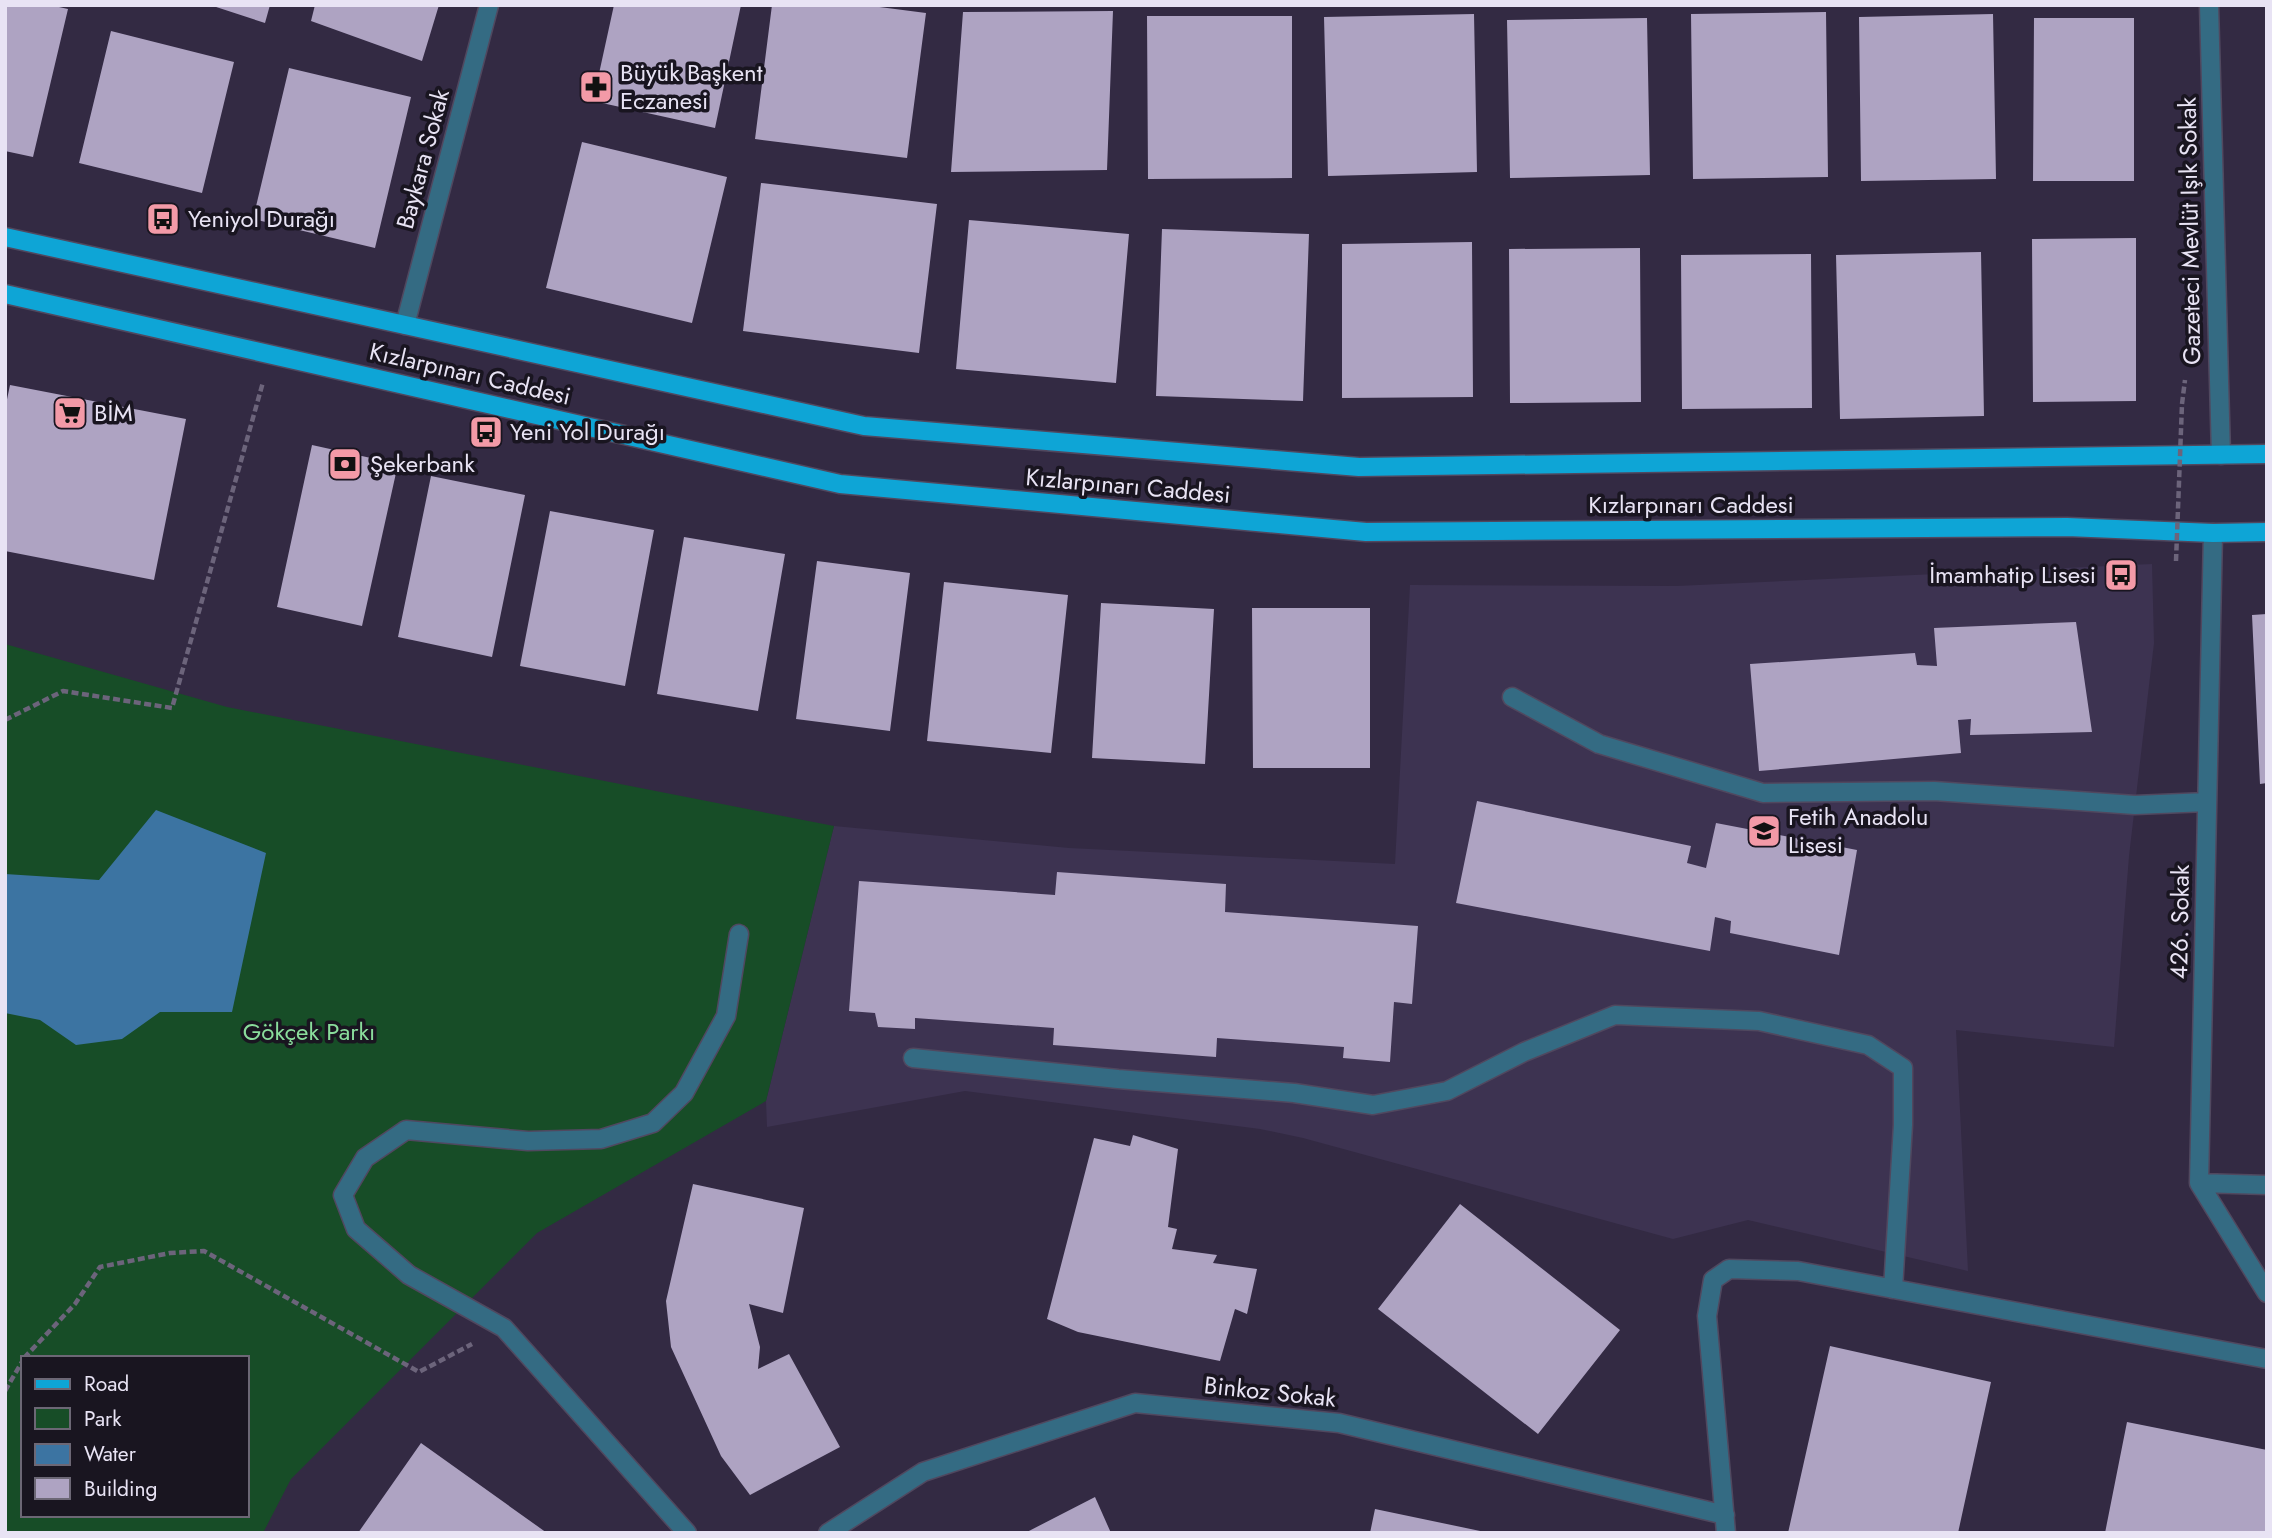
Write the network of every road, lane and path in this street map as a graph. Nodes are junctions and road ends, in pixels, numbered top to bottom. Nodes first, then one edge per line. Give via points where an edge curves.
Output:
1 (489, 5) edge
2 (2209, 5) edge
3 (5, 237) edge
4 (5, 294) edge
5 (405, 325) junction
6 (270, 354) junction
7 (2182, 404) dead end
8 (2221, 454) junction
9 (2267, 454) edge
10 (2267, 532) edge
11 (2213, 533) junction
12 (2176, 561) dead end
13 (1511, 697) dead end
14 (5, 720) edge
15 (2207, 802) junction
16 (739, 934) dead end
17 (913, 1058) dead end
18 (2199, 1183) junction
19 (2267, 1185) edge
20 (1893, 1289) junction
21 (2267, 1293) edge
22 (504, 1328) junction
23 (26, 1356) edge
24 (2267, 1359) edge
25 (21, 1363) edge
26 (5, 1391) edge
27 (1726, 1524) edge
28 (687, 1533) edge
29 (828, 1533) edge

1 - 5 street, Baykara Sokak
2 - 8 street, Gazeteci Mevlüt Işık Sokak
3 - 5 main road, Kızlarpınarı Caddesi
4 - 6 main road, Kızlarpınarı Caddesi
5 - 8 main road, Kızlarpınarı Caddesi via 864,426 1359,467
6 - 11 main road, Kızlarpınarı Caddesi via 840,484 1366,533 2067,527
6 - 14 path via 172,708 63,691
7 - 12 path, bridge
8 - 9 main road, Kızlarpınarı Caddesi
10 - 11 main road, Kızlarpınarı Caddesi
11 - 15 street, 426. Sokak
13 - 15 street via 1599,744 1763,793 1934,791 2135,805
15 - 18 street, 426. Sokak
16 - 22 street via 726,1016 684,1093 653,1123 601,1139 528,1141 405,1130 365,1158 343,1195 356,1229 409,1275
17 - 20 street via 1294,1093 1373,1105 1447,1091 1524,1052 1615,1015 1759,1021 1868,1045 1903,1068
18 - 19 street
18 - 21 street
20 - 24 street
20 - 27 street via 1798,1271 1729,1269 1713,1280 1707,1316
22 - 23 path via 419,1372 204,1251 100,1267 75,1304
22 - 28 street
25 - 26 path
27 - 29 street, Binkoz Sokak via 1339,1423 1135,1403 923,1472

